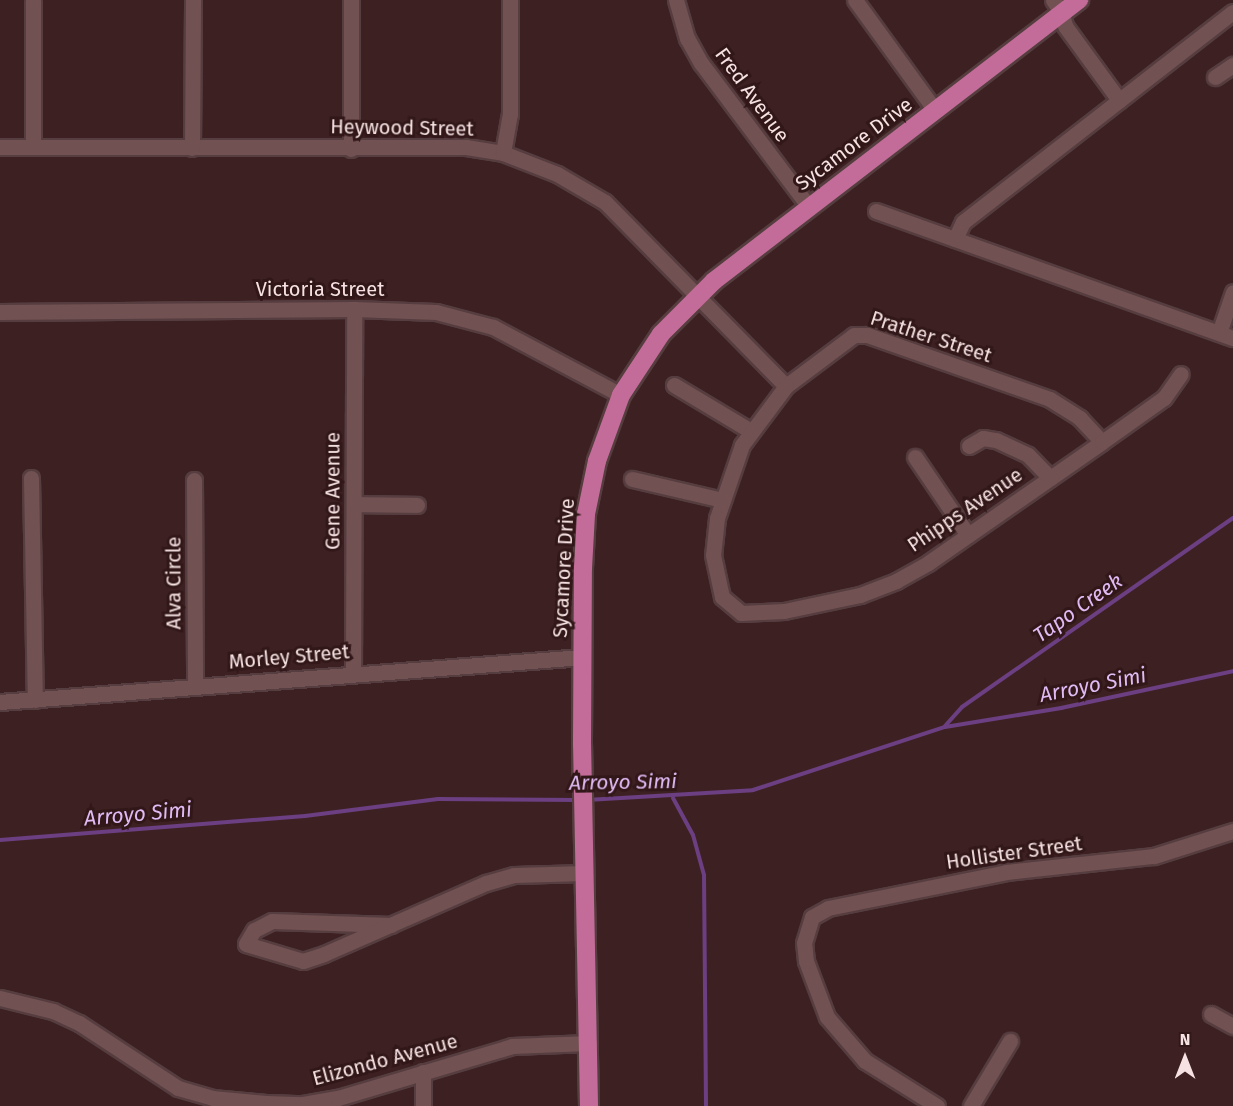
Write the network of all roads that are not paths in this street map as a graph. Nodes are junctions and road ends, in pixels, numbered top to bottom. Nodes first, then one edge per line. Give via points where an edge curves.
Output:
1 (33, 0) edge
2 (193, 0) edge
3 (351, 0) edge
4 (510, 0) edge
5 (676, 0) edge
6 (855, 0) edge
7 (1079, 0) edge
8 (1058, 6) edge
9 (1233, 12) edge
10 (1233, 65) edge
11 (1215, 77) dead end
12 (1119, 100) junction
13 (935, 110) junction
14 (0, 147) edge
15 (33, 147) junction
16 (192, 148) junction
17 (351, 148) junction
18 (503, 153) junction
19 (808, 207) junction
20 (876, 211) dead end
21 (955, 239) junction
22 (1233, 292) edge
23 (696, 297) junction
24 (354, 309) junction
25 (0, 312) edge
26 (1226, 335) edge
27 (1181, 374) dead end
28 (674, 385) dead end
29 (786, 386) junction
30 (621, 394) junction
31 (751, 431) junction
32 (1102, 442) junction
33 (969, 447) dead end
34 (915, 457) dead end
35 (31, 478) dead end
36 (1050, 478) junction
37 (632, 479) dead end
38 (194, 480) dead end
39 (722, 500) junction
40 (354, 504) junction
41 (417, 505) dead end
42 (968, 535) junction
43 (741, 613) joint
44 (582, 657) junction
45 (353, 673) junction
46 (195, 686) junction
47 (35, 699) junction
48 (0, 702) edge
49 (1233, 831) edge
50 (585, 873) junction
51 (391, 925) junction
52 (0, 998) edge
53 (1211, 1014) dead end
54 (1233, 1026) edge
55 (1010, 1041) dead end
56 (588, 1043) junction
57 (423, 1072) junction
58 (266, 1105) edge
59 (423, 1106) edge
60 (589, 1106) edge
61 (937, 1106) edge
62 (971, 1106) edge

1 - 15 street
2 - 16 street
3 - 17 street
4 - 18 street via 510,114
5 - 19 street, Fred Avenue via 687,38 701,63
6 - 13 street
7 - 8 main road, Sycamore Drive
8 - 12 street via 1065,26
8 - 13 main road, Sycamore Drive
9 - 12 street
10 - 11 street
12 - 21 street via 963,222
13 - 19 main road, Sycamore Drive
14 - 15 street, Heywood Street
15 - 16 street, Heywood Street
16 - 17 street, Heywood Street
17 - 18 street, Heywood Street via 466,147
18 - 23 street, Heywood Street via 557,174 605,202 633,226
19 - 23 main road, Sycamore Drive
20 - 21 street
21 - 26 street
22 - 26 street
23 - 29 street, Heywood Street
23 - 30 main road, Sycamore Drive via 661,334
24 - 25 street, Victoria Street
24 - 30 street, Victoria Street via 436,312 473,319
24 - 40 street, Gene Avenue
27 - 32 street, Phipps Avenue via 1164,398
28 - 31 street
29 - 31 street, Prather Street
29 - 32 street, Prather Street via 844,339 867,335 1050,399 1080,418
30 - 44 main road, Sycamore Drive via 597,461 586,514
31 - 39 street, Prather Street via 728,476
32 - 36 street, Phipps Avenue
33 - 36 street via 983,438 996,440 1028,455
34 - 42 street
35 - 47 street
36 - 42 street, Phipps Avenue
37 - 39 street
38 - 46 street, Alva Circle
39 - 43 street, Prather Street via 713,555 718,588 728,606
40 - 41 street
40 - 45 street, Gene Avenue
42 - 43 street, Phipps Avenue via 904,577 860,595 784,611
44 - 45 street, Morley Street
44 - 50 main road, Sycamore Drive
45 - 46 street, Morley Street
46 - 47 street, Morley Street
47 - 48 street, Morley Street
49 - 61 street, Hollister Street via 1154,856 1006,872 819,911 807,926 806,961 827,1017 866,1061
50 - 51 street via 498,879
50 - 56 main road, Sycamore Drive
51 - 51 street via 303,961 246,944 254,930 272,921
52 - 58 street, Elizondo Avenue via 53,1011 79,1023 178,1088 212,1098
53 - 54 street
55 - 62 street
56 - 57 street, Elizondo Avenue via 512,1046
56 - 60 main road, Sycamore Drive
57 - 58 street, Elizondo Avenue via 338,1098
57 - 59 street

